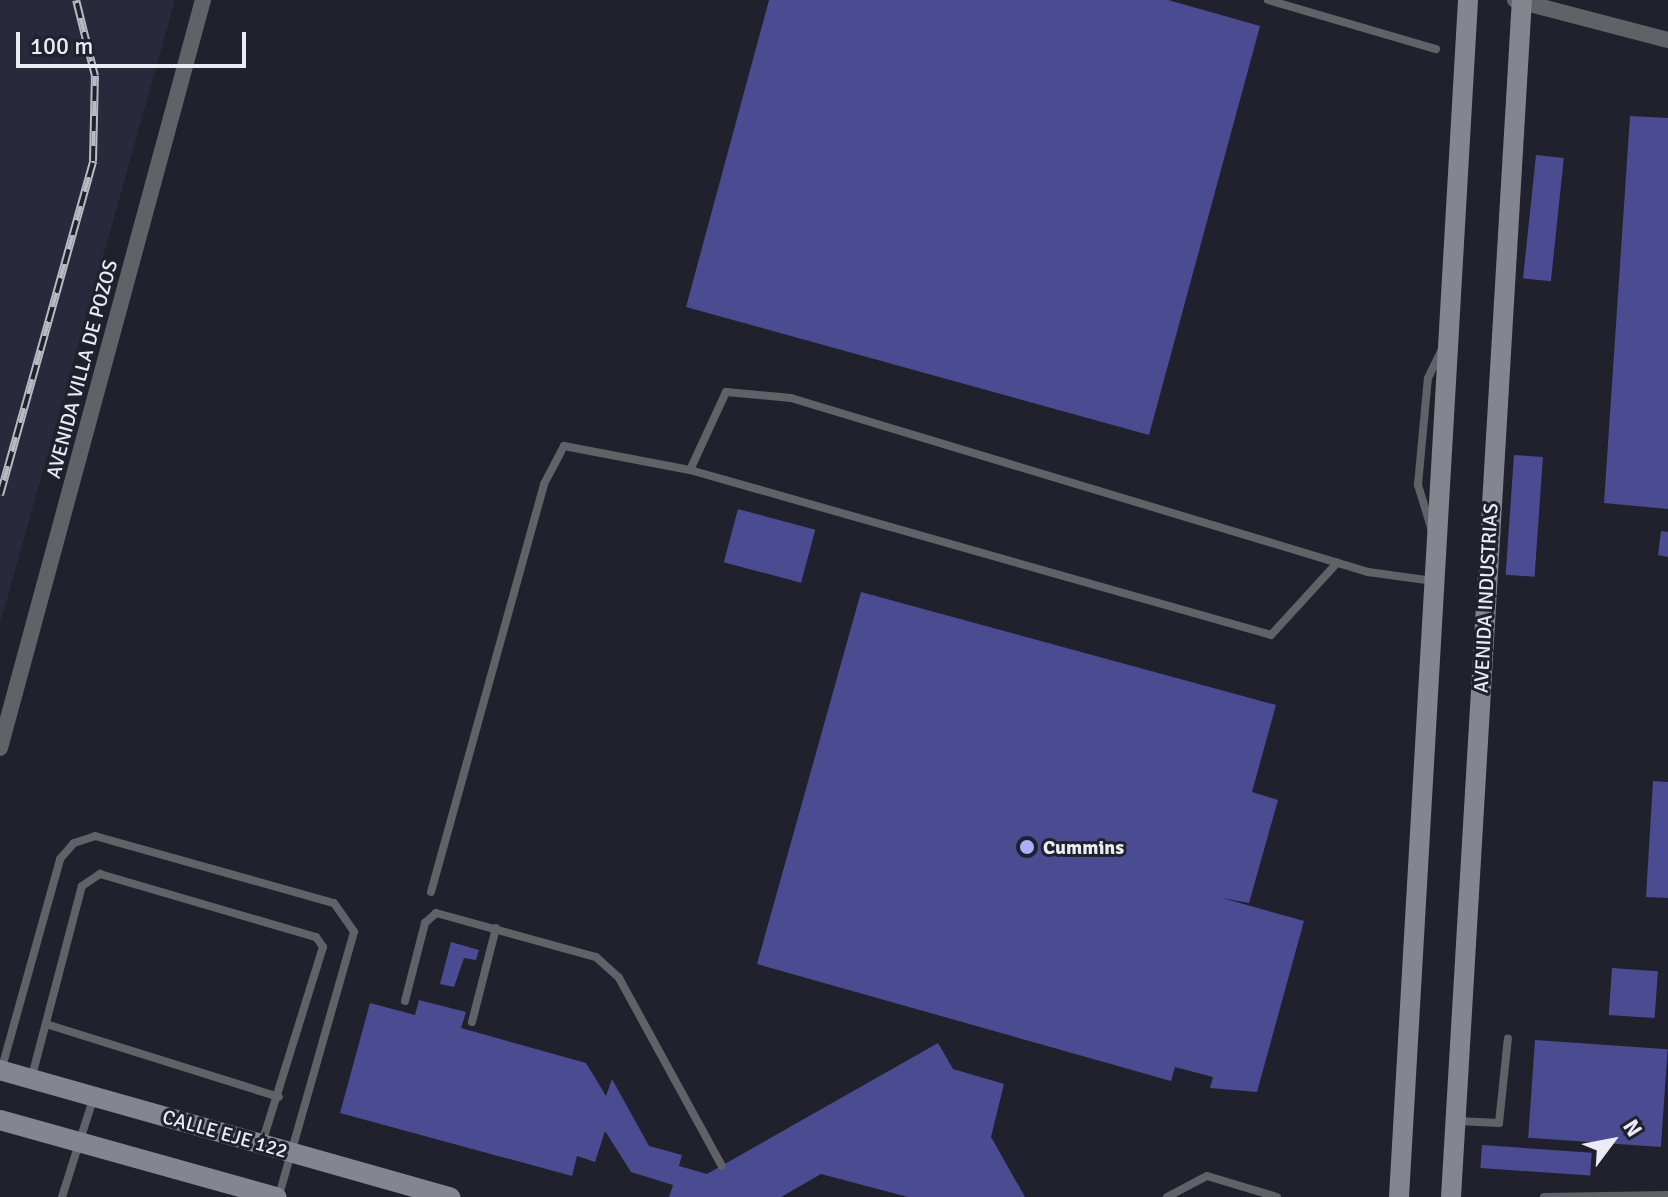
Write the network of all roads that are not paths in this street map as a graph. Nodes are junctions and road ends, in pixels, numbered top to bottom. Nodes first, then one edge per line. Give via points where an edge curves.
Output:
1 (203, 0) edge
2 (1268, 0) edge
3 (1468, 0) edge
4 (1520, 1) edge
5 (1668, 40) edge
6 (1436, 49) dead end
7 (690, 470) junction
8 (1337, 563) junction
9 (1434, 581) junction
10 (0, 748) edge
11 (431, 892) dead end
12 (496, 928) junction
13 (405, 1001) dead end
14 (472, 1022) dead end
15 (46, 1024) junction
16 (1508, 1038) dead end
17 (0, 1070) edge
18 (31, 1079) junction
19 (94, 1097) junction
20 (279, 1097) junction
21 (0, 1120) edge
22 (1456, 1121) junction
23 (79, 1142) junction
24 (262, 1144) junction
25 (291, 1152) junction
26 (722, 1166) dead end
27 (1668, 1195) edge
28 (442, 1196) edge
29 (62, 1197) edge
30 (277, 1197) edge
31 (1167, 1197) edge
32 (1277, 1197) edge
33 (1399, 1197) edge
34 (1451, 1197) edge
35 (1544, 1197) edge

1 - 10 street, AVENIDA VILLA DE POZOS
2 - 6 lane
3 - 9 main road
4 - 5 street
4 - 22 main road, AVENIDA INDUSTRIAS
7 - 8 lane via 1271,635
7 - 8 lane via 726,392 791,398
7 - 11 lane via 564,446 544,484
8 - 9 lane
9 - 33 main road
12 - 13 lane via 429,916
12 - 14 lane
12 - 26 lane via 596,957 613,969
15 - 18 lane
15 - 20 lane
15 - 20 lane via 82,886 100,874 316,937 324,959
16 - 22 lane via 1499,1123
17 - 18 main road, CALLE EJE 122
17 - 25 lane via 60,859 74,843 95,836 319,898 345,912 354,932
18 - 19 main road, CALLE EJE 122
19 - 23 lane
19 - 24 main road, CALLE EJE 122
20 - 24 lane
21 - 23 main road
22 - 34 main road, AVENIDA INDUSTRIAS
23 - 29 lane
23 - 30 main road
24 - 25 main road, CALLE EJE 122
25 - 28 main road, CALLE EJE 122
25 - 30 lane
27 - 35 lane
31 - 32 lane via 1207,1176

